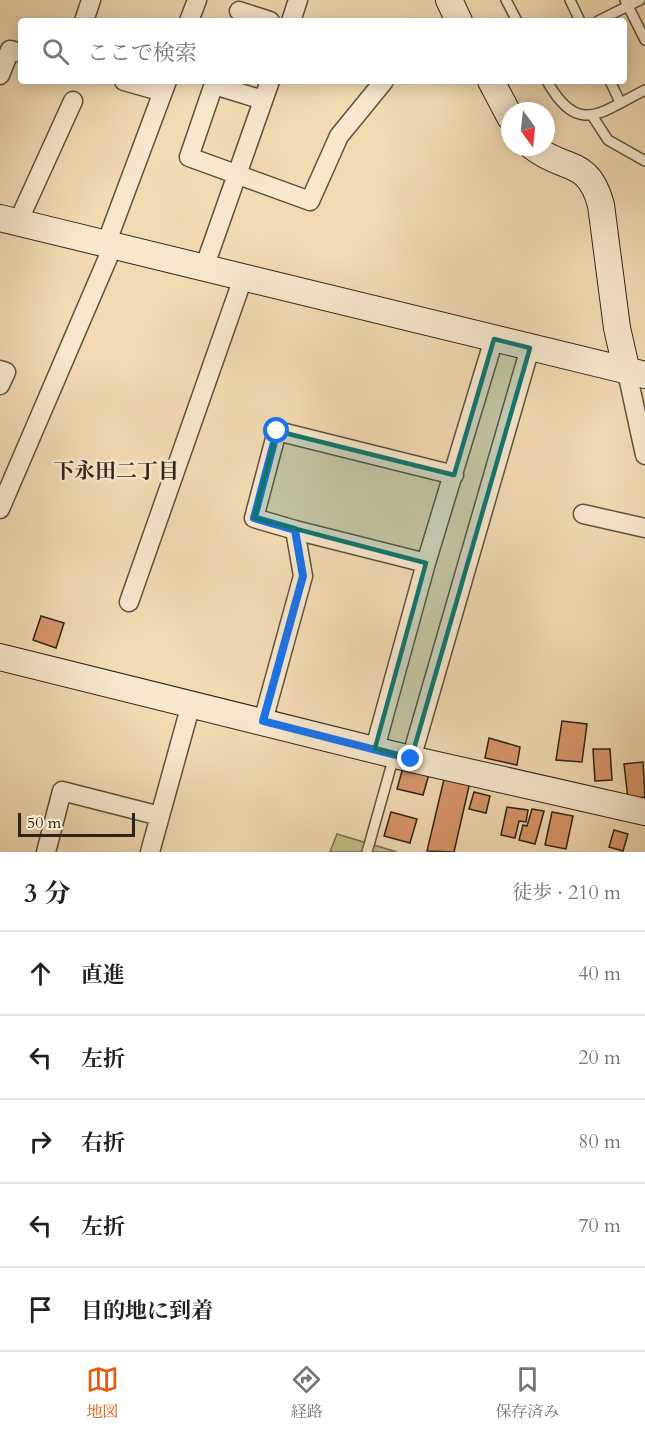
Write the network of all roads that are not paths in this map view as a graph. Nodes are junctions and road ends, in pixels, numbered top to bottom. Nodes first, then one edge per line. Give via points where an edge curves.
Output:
1 (91, 0) edge
2 (197, 0) edge
3 (298, 0) edge
4 (449, 0) edge
5 (506, 0) edge
6 (570, 0) edge
7 (640, 0) edge
8 (626, 3) edge
9 (240, 11) edge
10 (85, 18) edge
11 (190, 18) edge
12 (261, 18) edge
13 (292, 18) edge
14 (458, 18) edge
15 (515, 18) edge
16 (579, 18) edge
17 (603, 18) edge
18 (645, 40) edge
19 (18, 52) edge
20 (0, 75) edge
21 (149, 84) edge
22 (215, 84) edge
23 (218, 84) edge
24 (269, 84) edge
25 (382, 84) edge
26 (492, 84) edge
27 (549, 84) edge
28 (611, 84) edge
29 (165, 86) edge
30 (645, 90) edge
31 (263, 100) junction
32 (73, 101) dead end
33 (502, 102) edge
34 (620, 102) junction
35 (593, 117) junction
36 (551, 156) edge
37 (645, 161) edge
38 (237, 174) junction
39 (9, 220) edge
40 (110, 245) junction
41 (204, 268) junction
42 (243, 278) junction
43 (494, 339) junction
44 (530, 348) junction
45 (0, 370) edge
46 (636, 374) edge
47 (0, 385) edge
48 (645, 455) edge
49 (454, 475) junction
50 (0, 508) edge
51 (583, 514) dead end
52 (645, 528) edge
53 (295, 530) junction
54 (426, 563) junction
55 (129, 602) dead end
56 (0, 657) edge
57 (191, 704) junction
58 (263, 721) junction
59 (393, 753) junction
60 (645, 812) edge
61 (160, 816) junction
62 (46, 852) edge
63 (150, 852) edge
64 (367, 852) edge

1 - 10 street
2 - 11 street
3 - 13 street
4 - 14 street
5 - 15 lane
6 - 16 lane
7 - 8 lane
8 - 17 lane
8 - 18 lane
9 - 12 street
19 - 20 street via 10,50
21 - 29 street
22 - 38 street via 189,157
23 - 31 street
24 - 31 street
25 - 38 street via 339,136 310,201
26 - 33 street
27 - 35 lane via 557,98 577,114
28 - 34 lane
29 - 40 street
30 - 34 lane
31 - 38 street
32 - 39 street
34 - 35 lane
35 - 37 lane via 608,140
36 - 46 street via 586,174 596,188 617,328
38 - 41 street
39 - 40 street
40 - 41 street
40 - 50 street
41 - 42 street
42 - 43 street
42 - 55 street
43 - 44 street
43 - 49 street
44 - 46 street
44 - 59 street
45 - 47 street via 6,372
46 - 48 street
49 - 53 street via 277,431 254,518
49 - 54 street
51 - 52 street
53 - 54 street
53 - 58 street via 303,576
54 - 59 street
56 - 57 street
57 - 58 street
57 - 61 street
58 - 59 street
59 - 60 street
59 - 64 lane
61 - 62 street via 62,791
61 - 63 street

